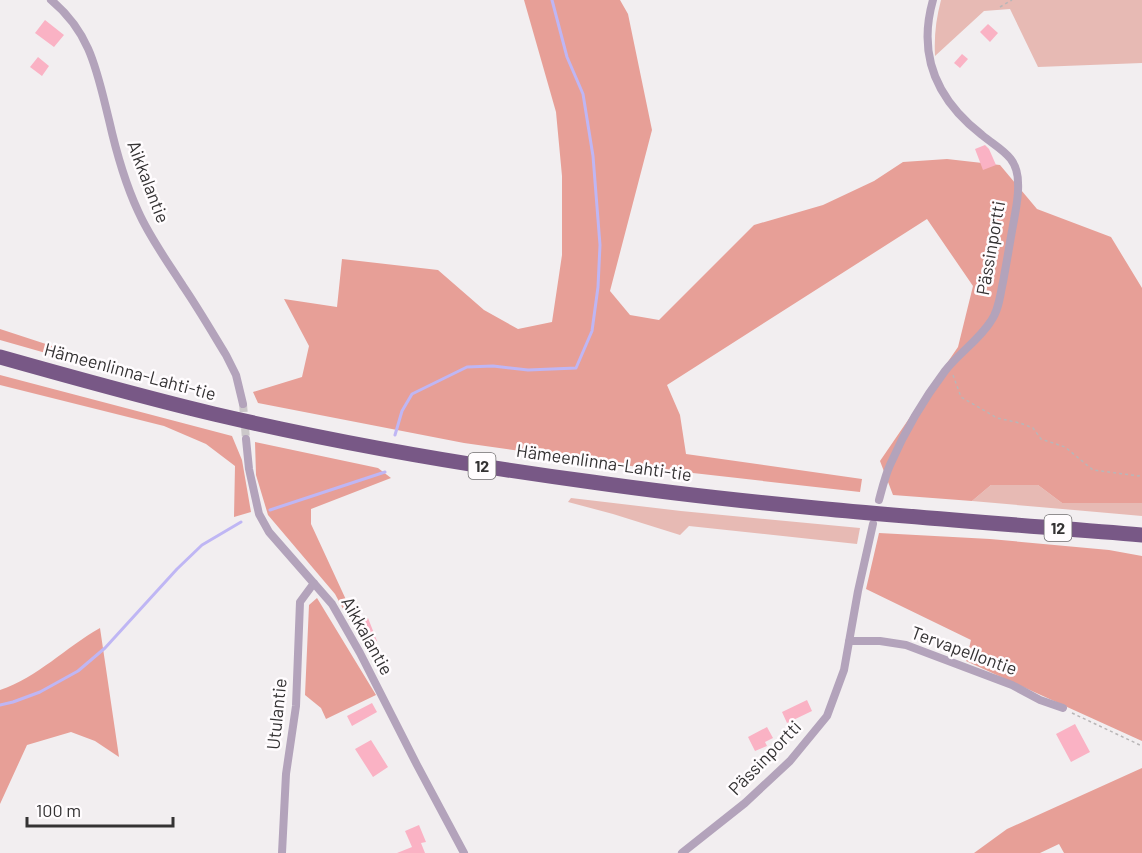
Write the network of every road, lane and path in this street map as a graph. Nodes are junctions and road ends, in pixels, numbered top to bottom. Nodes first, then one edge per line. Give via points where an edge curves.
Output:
1 (51, 0) edge
2 (933, 0) edge
3 (1012, 0) edge
4 (1000, 7) dead end
5 (0, 357) edge
6 (950, 366) junction
7 (243, 405) tunnel mouth
8 (246, 440) tunnel mouth
9 (1142, 474) edge
10 (879, 500) dead end
11 (873, 524) dead end
12 (1142, 535) edge
13 (314, 583) junction
14 (849, 641) junction
15 (1063, 708) joint
16 (1142, 746) edge
17 (282, 853) edge
18 (464, 853) edge
19 (682, 853) edge

1 - 7 street, Aikkalantie via 78,29 88,47 137,209 226,355 236,375
2 - 6 street, Pässinportti via 927,42 940,90 959,116 1006,152 1018,182 997,311
3 - 4 path
5 - 12 highway, Hämeenlinna-Lahti-tie / 12 via 213,414 492,468 786,506
6 - 9 path via 961,397 997,418 1033,428 1041,439 1065,447 1093,470
6 - 10 street, Pässinportti via 908,428 889,467
8 - 13 street, Aikkalantie via 259,514 269,532
11 - 14 street, Pässinportti
13 - 17 street, Utulantie via 300,602 296,706 286,774
13 - 18 street, Aikkalantie via 332,603 360,653
14 - 15 street, Tervapellontie via 906,645
14 - 19 street, Pässinportti via 844,670 826,716 790,761
15 - 16 path

